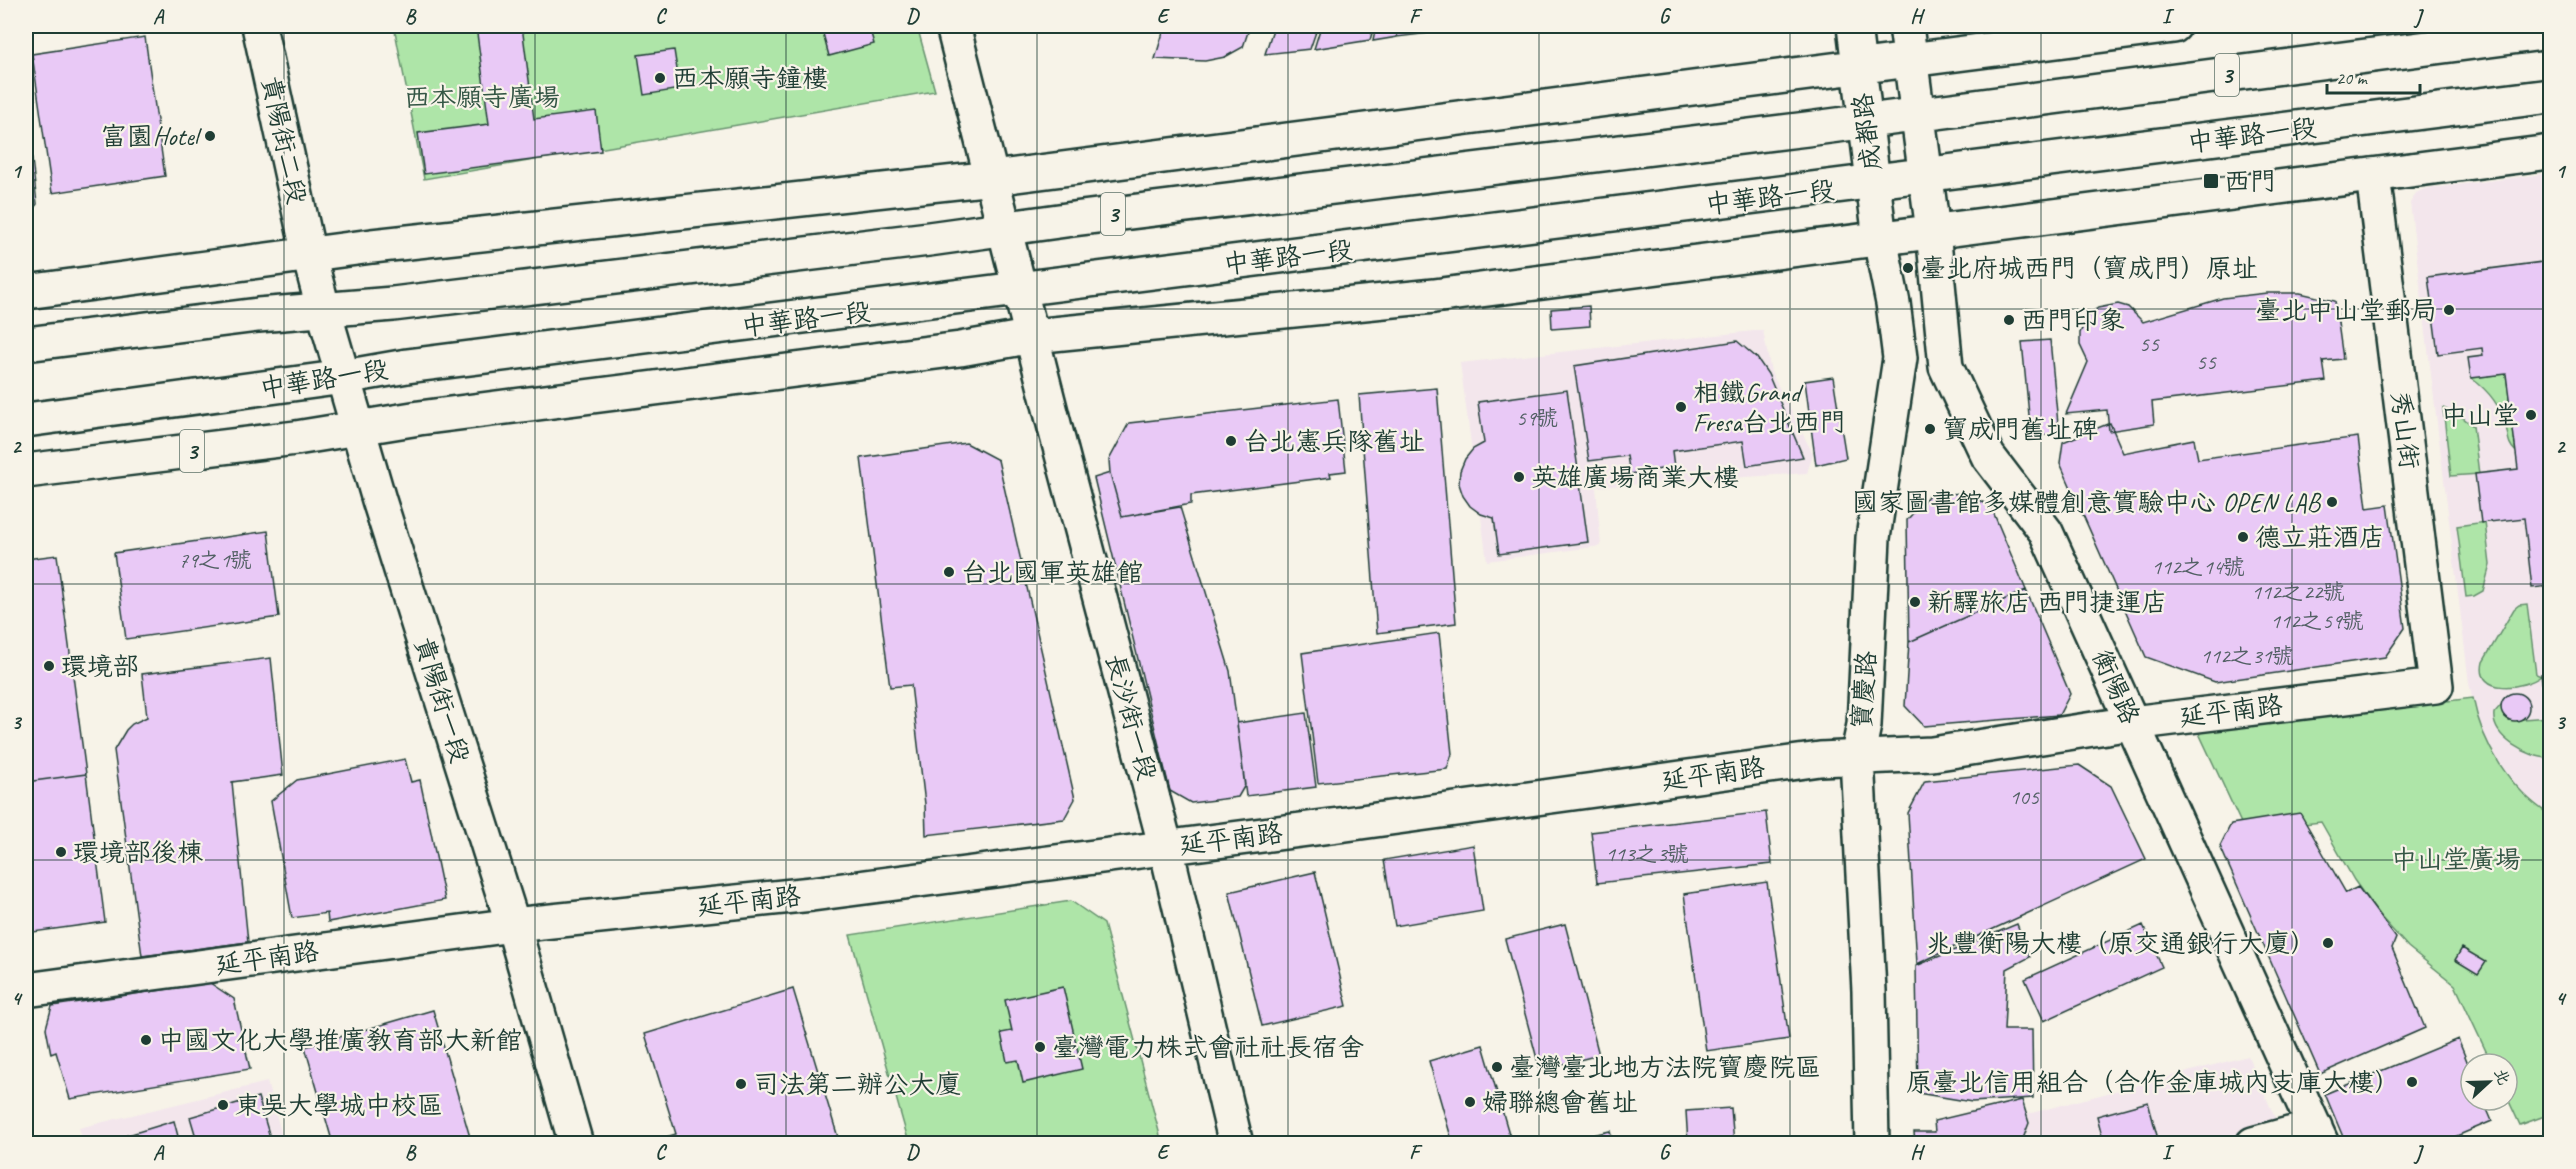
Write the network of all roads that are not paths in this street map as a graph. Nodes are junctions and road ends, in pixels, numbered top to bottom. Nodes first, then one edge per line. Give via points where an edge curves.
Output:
1 (259, 26) edge
2 (953, 26) edge
3 (1854, 26) edge
4 (1906, 26) edge
5 (2174, 26) edge
6 (2550, 32) edge
7 (1910, 60) junction
8 (1860, 67) junction
9 (2550, 96) edge
10 (1917, 115) junction
11 (1867, 121) junction
12 (2550, 152) edge
13 (2373, 175) junction
14 (993, 178) junction
15 (1926, 178) junction
16 (1874, 184) junction
17 (1006, 229) junction
18 (1933, 231) junction
19 (1880, 239) junction
20 (309, 255) junction
21 (1022, 291) junction
22 (26, 292) edge
23 (323, 308) junction
24 (1033, 336) junction
25 (26, 344) edge
26 (344, 377) junction
27 (26, 420) edge
28 (359, 427) junction
29 (26, 471) edge
30 (2436, 686) joint
31 (2132, 723) junction
32 (1857, 758) junction
33 (1166, 848) junction
34 (513, 925) junction
35 (26, 990) edge
36 (2319, 1135) edge
37 (576, 1143) edge
38 (1236, 1143) edge
39 (1872, 1143) edge
40 (2253, 1143) edge

1 - 20 main road, 貴陽街二段
2 - 14 main road, 長沙街一段
3 - 8 main road, 成都路
4 - 7 main road, 成都路
5 - 7 main road, 3
6 - 10 main road, 3
7 - 8 main road, 3
7 - 10 main road, 成都路
8 - 11 main road, 成都路
8 - 14 main road, 3
9 - 15 main road, 中華路一段 / 3
10 - 11 main road, 3
10 - 15 main road, 成都路
11 - 16 main road, 成都路
11 - 17 main road, 3
12 - 13 main road, 中華路一段 / 3
13 - 18 main road, 中華路一段 / 3
13 - 30 main road, 秀山街
14 - 17 main road, 長沙街一段
14 - 20 main road, 3
15 - 16 main road, 中華路一段 / 3
15 - 18 main road, 成都路
16 - 19 main road, 成都路
16 - 21 main road, 中華路一段 / 3
17 - 21 main road, 長沙街一段
17 - 23 main road, 3 via 404,302
18 - 19 main road, 中華路一段 / 3
18 - 31 main road, 衡陽路 via 1946,367 1989,456 2046,532
19 - 24 main road, 中華路一段 / 3 via 1434,296
19 - 32 main road, 寶慶路 via 1900,358 1873,538 1864,725
20 - 22 main road, 3
20 - 23 main road, 貴陽街一段
21 - 24 main road, 長沙街一段
21 - 26 main road, 中華路一段 / 3
23 - 25 main road, 3
23 - 26 main road, 貴陽街一段
24 - 28 main road, 中華路一段 / 3 via 960,349
24 - 33 main road, 長沙街一段
26 - 27 main road, 中華路一段 / 3
26 - 28 main road, 貴陽街一段
28 - 29 main road, 中華路一段 / 3
28 - 34 main road, 貴陽街一段
30 - 31 main road, 延平南路
31 - 32 main road, 延平南路 via 1932,754
31 - 36 main road, 衡陽路
32 - 33 main road, 延平南路 via 1808,761
32 - 39 main road, 寶慶路
33 - 34 main road, 延平南路 via 812,894
33 - 38 main road, 長沙街一段
34 - 35 main road, 延平南路
34 - 37 main road, 貴陽街一段
36 - 40 main road

